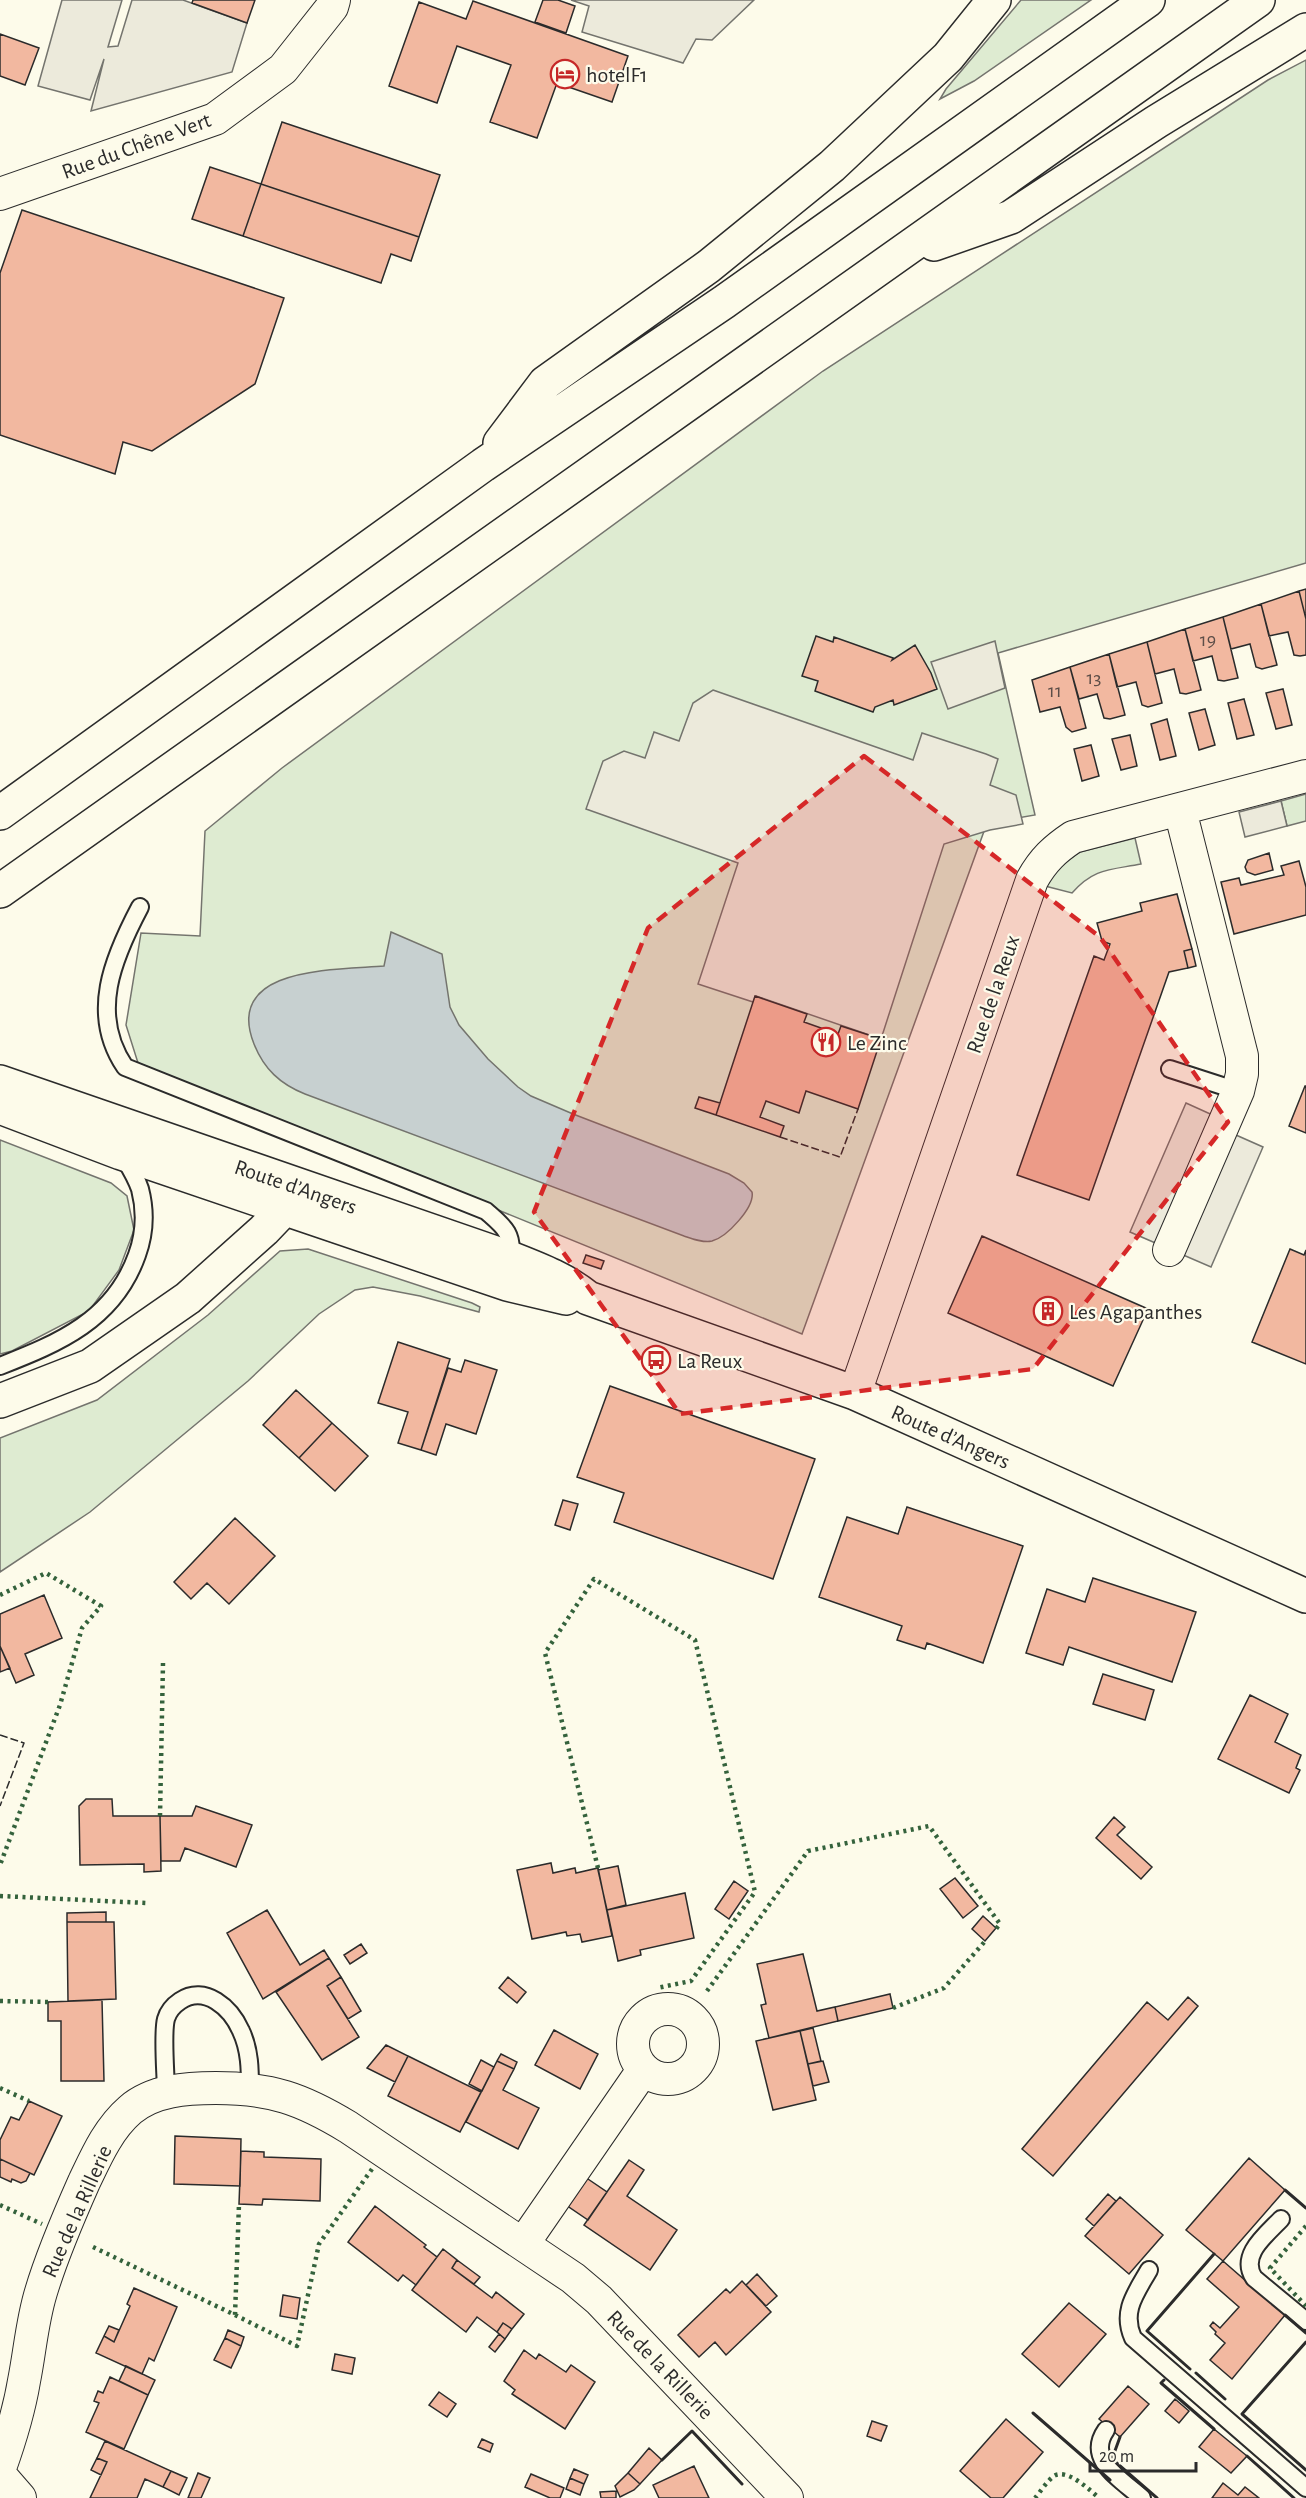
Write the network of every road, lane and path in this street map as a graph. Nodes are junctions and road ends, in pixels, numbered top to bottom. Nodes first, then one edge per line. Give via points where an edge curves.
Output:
1 (334, 0) edge
2 (994, 0) edge
3 (1148, 0) edge
4 (1258, 0) edge
5 (1306, 30) edge
6 (0, 194) edge
7 (899, 256) junction
8 (483, 465) junction
9 (1306, 776) edge
10 (1180, 810) junction
11 (0, 813) edge
12 (0, 891) edge
13 (140, 907) dead end
14 (1170, 1069) dead end
15 (0, 1082) edge
16 (1238, 1092) junction
17 (0, 1107) edge
18 (121, 1153) junction
19 (285, 1209) junction
20 (1169, 1250) dead end
21 (510, 1258) junction
22 (588, 1298) junction
23 (0, 1366) edge
24 (855, 1393) junction
25 (0, 1401) edge
26 (1306, 1596) edge
27 (643, 2070) dead end
28 (250, 2090) junction
29 (166, 2093) junction
30 (1281, 2219) dead end
31 (523, 2244) junction
32 (1149, 2270) dead end
33 (1306, 2321) edge
34 (1106, 2430) dead end
35 (0, 2468) edge
36 (0, 2475) edge
37 (1306, 2488) edge
38 (20, 2498) edge
39 (787, 2498) edge
40 (1142, 2498) edge

1 - 6 street, Rue du Chêne Vert via 283,69 215,118
2 - 8 main road via 948,57 832,166 709,266 545,383
3 - 8 main road via 734,295
4 - 7 main road
5 - 7 main road via 1011,217
7 - 12 main road
8 - 11 main road
9 - 10 street, Rue de la Reux
10 - 16 street via 1242,1056
10 - 24 street, Rue de la Reux via 1073,837 1051,852 1032,880
13 - 21 lane via 121,943 108,987 109,1031 114,1051 125,1067 486,1211 506,1228
14 - 16 lane
15 - 21 main road, Route d’Angers
16 - 20 street
17 - 18 main road, Route d’Angers
18 - 19 main road, Route d’Angers
18 - 23 lane via 139,1186 144,1208 143,1237 132,1269 113,1300 87,1324 49,1347
19 - 22 main road, Route d’Angers via 507,1284 569,1299
19 - 25 main road via 188,1298 90,1366
21 - 22 main road, Route d’Angers via 575,1287
22 - 24 main road, Route d’Angers
24 - 26 main road, Route d’Angers
27 - 31 street
28 - 29 street, Rue de la Rillerie via 203,2088
28 - 29 lane via 250,2068 241,2030 223,2005 199,1995 177,2003 165,2020
28 - 31 street, Rue de la Rillerie via 294,2098 319,2109
29 - 35 street, Rue de la Rillerie via 130,2110 94,2160 40,2293 15,2424
30 - 33 lane via 1252,2252 1250,2271
31 - 39 street, Rue de la Rillerie via 573,2278 615,2314
32 - 37 lane via 1130,2302 1127,2320 1133,2338
34 - 40 lane via 1098,2447 1100,2456
36 - 38 street

